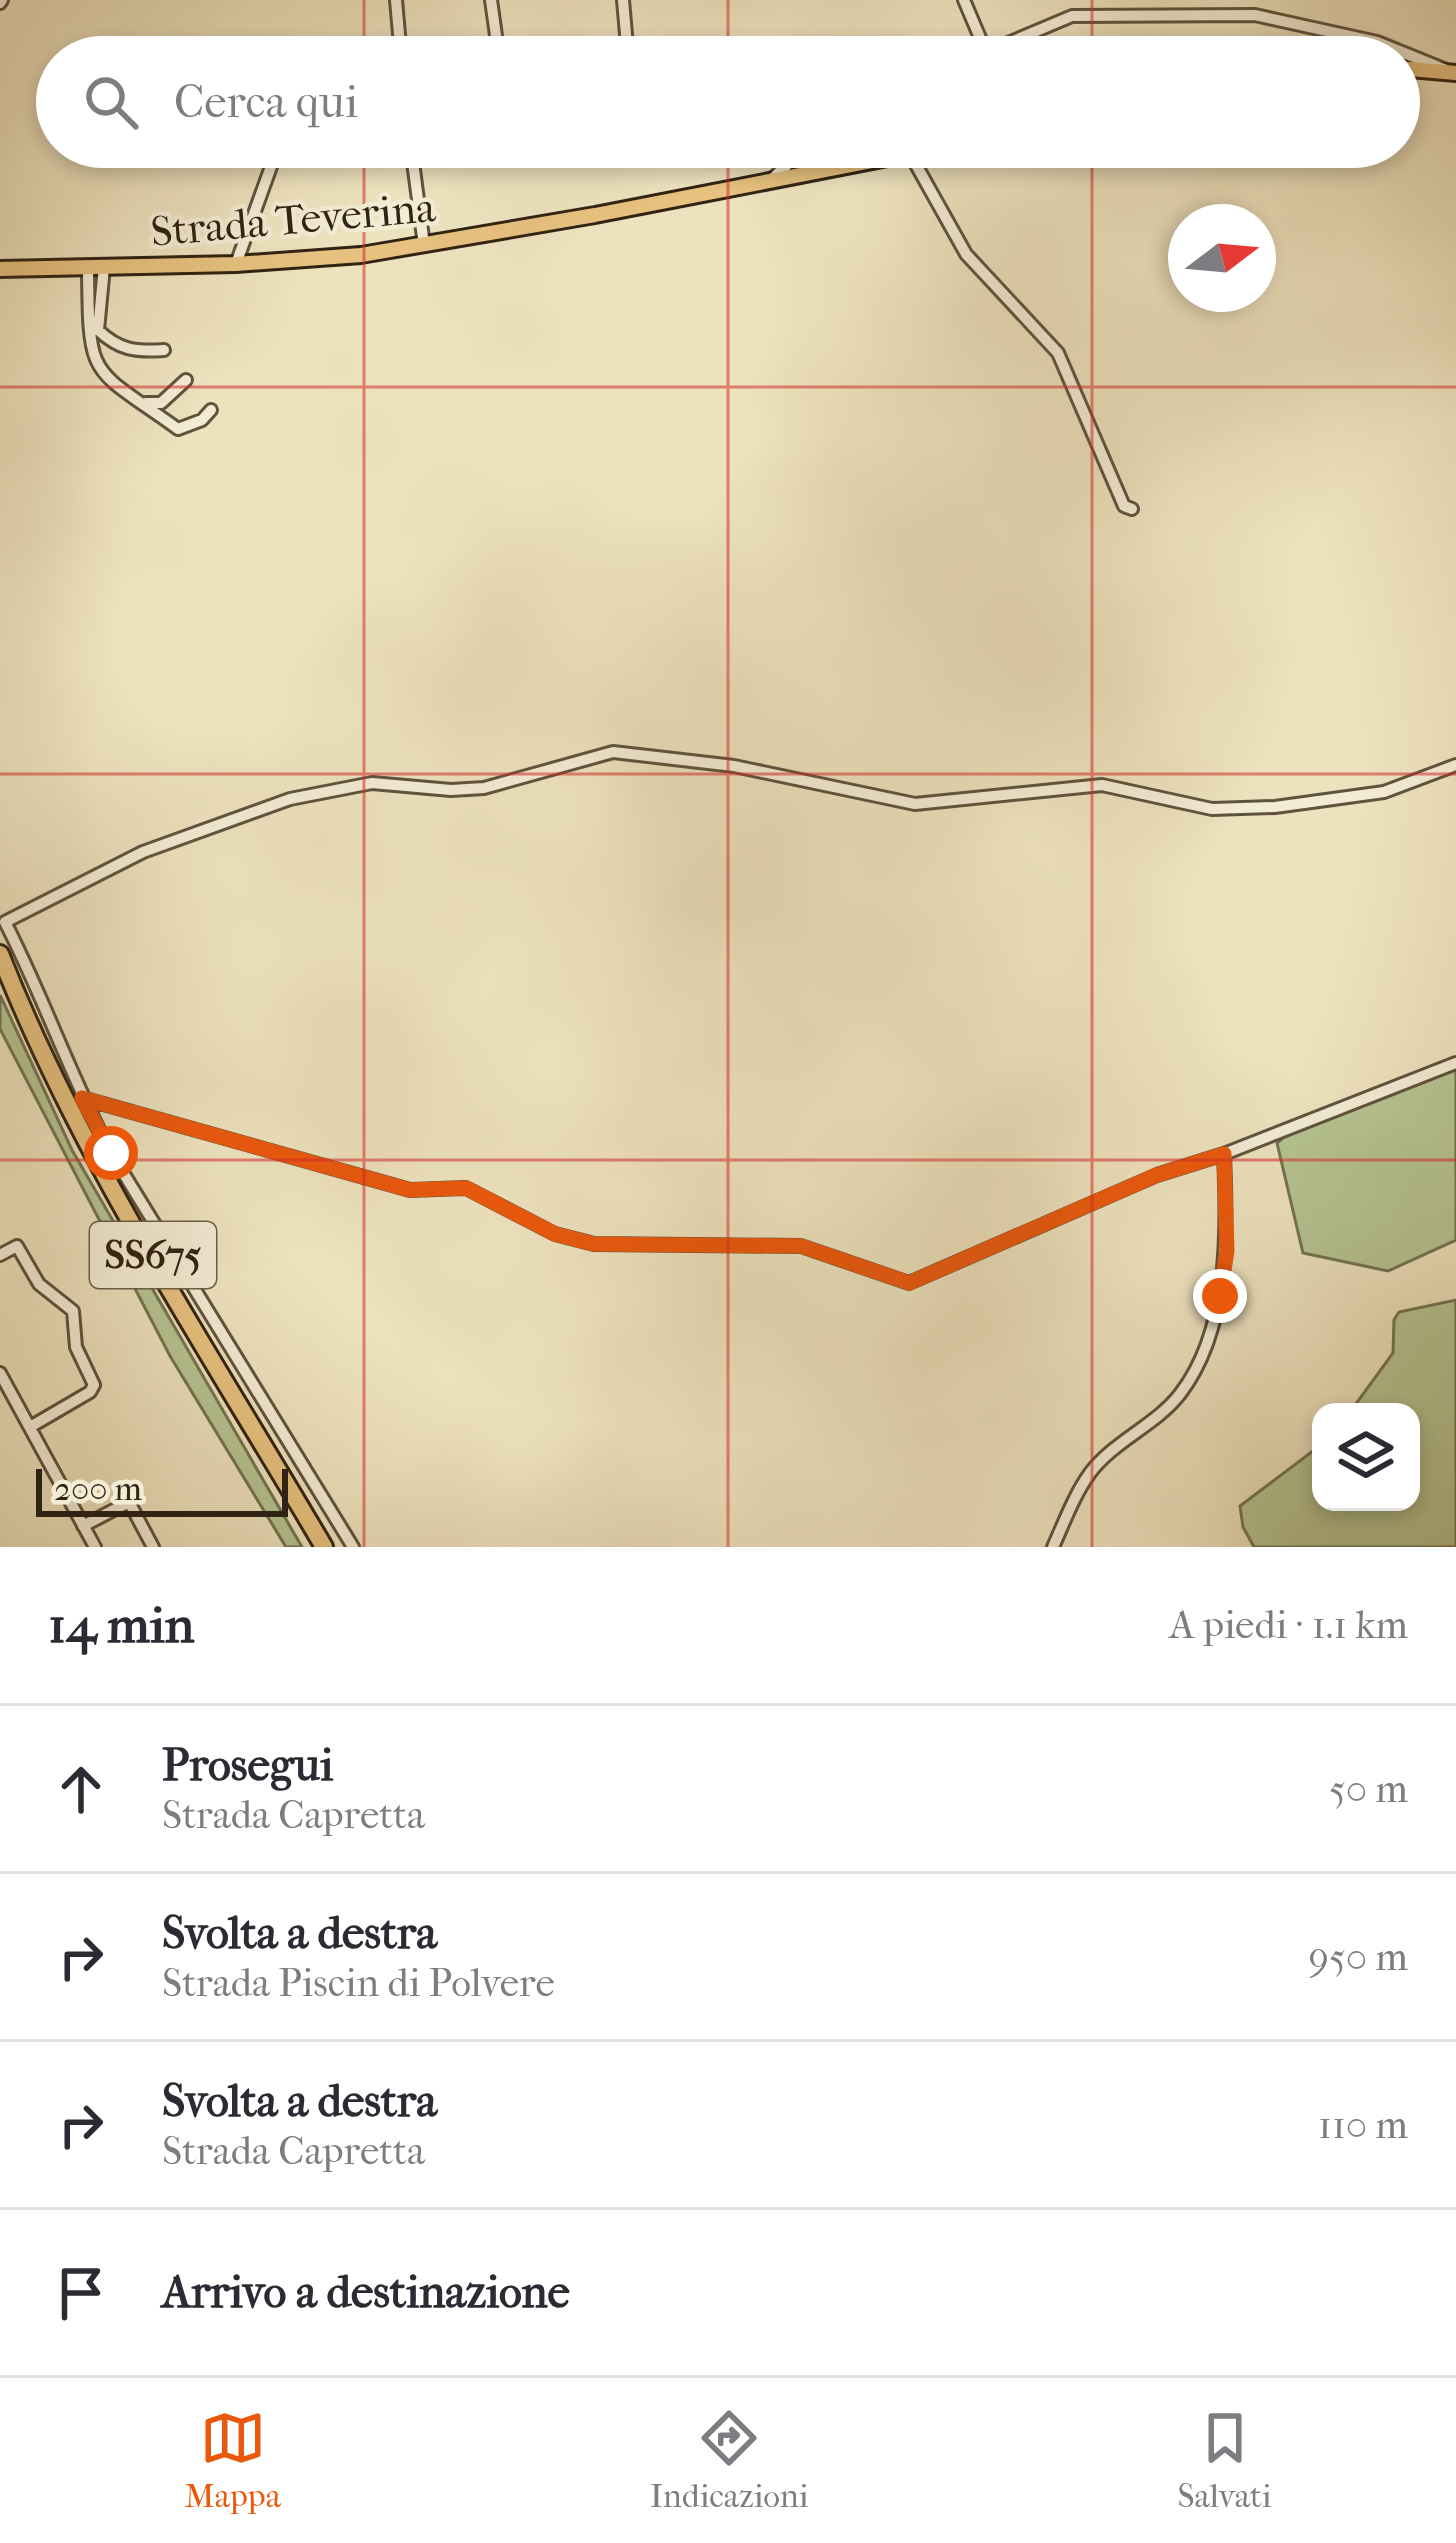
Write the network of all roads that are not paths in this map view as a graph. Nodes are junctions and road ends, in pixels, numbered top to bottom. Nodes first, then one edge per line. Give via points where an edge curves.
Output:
1 (396, 0) edge
2 (491, 0) edge
3 (623, 0) edge
4 (964, 0) edge
5 (399, 36) edge
6 (496, 36) edge
7 (626, 36) edge
8 (975, 36) edge
9 (1024, 36) edge
10 (1351, 36) edge
11 (1420, 59) edge
12 (1420, 70) edge
13 (1453, 73) edge
14 (270, 168) edge
15 (414, 168) edge
16 (783, 168) edge
17 (835, 168) edge
18 (918, 168) edge
19 (770, 180) junction
20 (424, 245) junction
21 (236, 264) junction
22 (96, 267) junction
23 (0, 269) edge
24 (164, 350) dead end
25 (186, 380) dead end
26 (142, 403) junction
27 (211, 410) dead end
28 (1132, 509) dead end
29 (1456, 765) edge
30 (0, 954) edge
31 (0, 981) edge
32 (1456, 1063) edge
33 (82, 1098) junction
34 (1224, 1154) junction
35 (0, 1255) edge
36 (0, 1372) edge
37 (30, 1427) junction
38 (83, 1526) junction
39 (95, 1547) edge
40 (154, 1547) edge
41 (312, 1547) edge
42 (324, 1547) edge
43 (353, 1547) edge
44 (1053, 1547) edge

1 - 5 street
2 - 6 street
3 - 7 street
4 - 8 street
9 - 10 street via 1072,16 1256,15
11 - 13 street
12 - 13 main road
14 - 21 street
15 - 20 street
16 - 19 street
17 - 19 main road, Strada Teverina
18 - 28 street via 966,254 1058,353 1111,482
19 - 20 main road, Strada Teverina
20 - 21 main road, Strada Teverina
21 - 22 main road, Strada Teverina
22 - 23 main road, Strada Teverina
22 - 24 street via 98,330 116,347
22 - 26 street via 90,350 101,374
25 - 26 street via 160,403
26 - 27 street via 178,429
29 - 33 street via 1384,792 1212,809 1102,784 915,804 734,766 613,752 484,788 372,783 290,799 143,852 5,922
30 - 42 highway, SS675 via 91,1149
31 - 41 highway, SS675 via 90,1168
32 - 34 street
33 - 34 street via 410,1190 466,1188 555,1234 594,1244 801,1246 909,1283
33 - 43 street
34 - 44 street via 1227,1251 1190,1378 1090,1472
35 - 37 street via 16,1246 39,1284 73,1311 76,1346 94,1385
36 - 37 street
37 - 38 street
38 - 39 street
38 - 40 street via 129,1502

